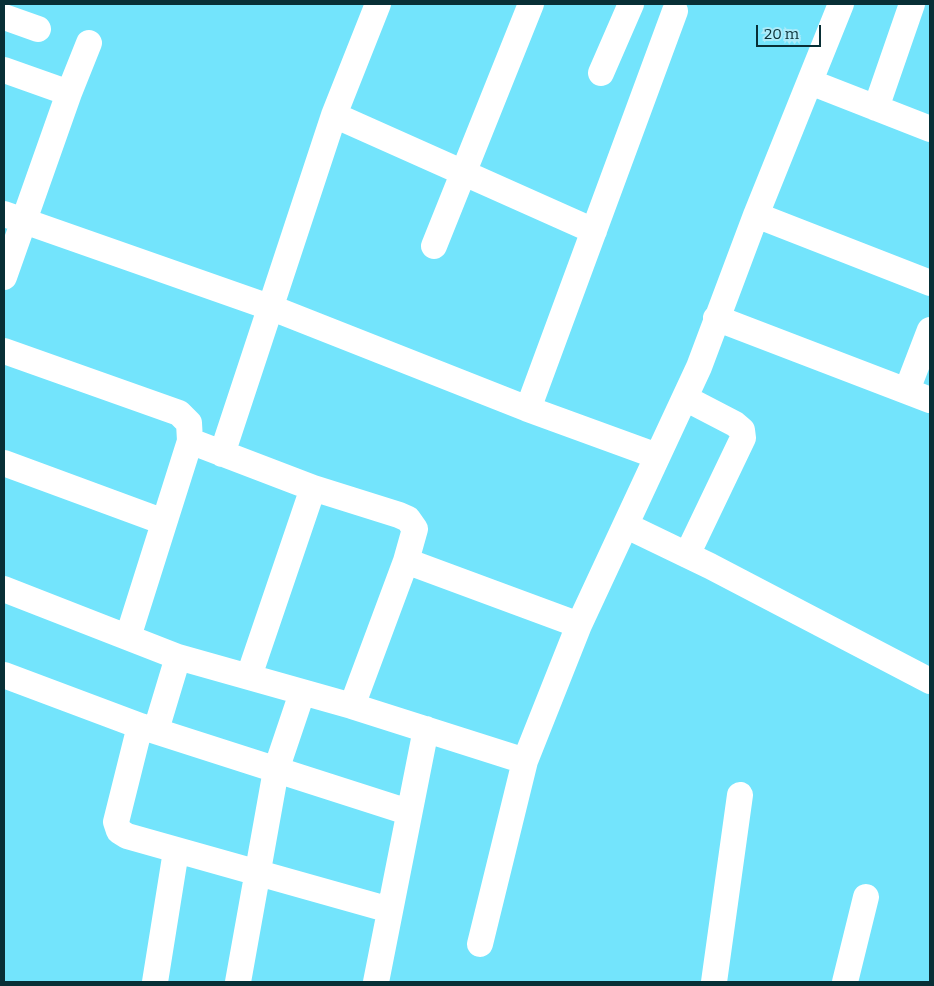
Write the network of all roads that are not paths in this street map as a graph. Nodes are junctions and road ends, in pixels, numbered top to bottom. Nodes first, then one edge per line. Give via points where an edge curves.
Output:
1 (378, 4) edge
2 (531, 4) edge
3 (631, 4) edge
4 (841, 4) edge
5 (912, 4) edge
6 (675, 11) dead end
7 (4, 17) edge
8 (38, 29) dead end
9 (89, 43) dead end
10 (4, 70) edge
11 (601, 73) dead end
12 (810, 82) junction
13 (68, 93) junction
14 (876, 108) junction
15 (334, 115) junction
16 (930, 129) edge
17 (463, 174) junction
18 (756, 215) junction
19 (14, 218) edge
20 (594, 231) junction
21 (434, 246) dead end
22 (4, 277) edge
23 (930, 283) edge
24 (272, 308) junction
25 (716, 318) junction
26 (930, 330) edge
27 (4, 351) edge
28 (919, 395) edge
29 (685, 398) junction
30 (528, 409) junction
31 (190, 441) junction
32 (222, 454) junction
33 (657, 456) junction
34 (4, 463) edge
35 (313, 488) junction
36 (164, 522) junction
37 (626, 526) junction
38 (687, 555) junction
39 (406, 561) junction
40 (4, 591) edge
41 (579, 625) junction
42 (128, 637) junction
43 (178, 657) junction
44 (4, 675) edge
45 (249, 676) junction
46 (930, 682) edge
47 (302, 693) junction
48 (352, 706) junction
49 (148, 728) junction
50 (426, 729) junction
51 (525, 761) junction
52 (276, 770) junction
53 (740, 795) dead end
54 (408, 812) junction
55 (176, 851) junction
56 (257, 874) junction
57 (866, 897) dead end
58 (390, 910) junction
59 (480, 944) dead end
60 (155, 982) edge
61 (238, 982) edge
62 (376, 982) edge
63 (714, 982) edge
64 (845, 982) edge

1 - 15 street
2 - 17 street
3 - 11 street
4 - 12 street
5 - 14 street
6 - 20 street
7 - 8 street
9 - 13 street
10 - 13 street
12 - 14 street
12 - 18 street
13 - 19 street
14 - 16 street
15 - 17 street
15 - 24 street
17 - 20 street
17 - 21 street
18 - 23 street
18 - 25 street
19 - 22 street
19 - 24 street
20 - 30 street
24 - 30 street
24 - 32 street
25 - 28 street
25 - 29 street
26 - 28 street
27 - 31 street via 179,413 189,423
29 - 33 street
29 - 38 street via 735,424 742,430 743,438
30 - 33 street
31 - 32 street
31 - 36 street
32 - 35 street
33 - 37 street
34 - 36 street
35 - 39 street via 408,519 415,529
35 - 45 street
36 - 42 street
37 - 38 street
37 - 41 street
38 - 46 street
39 - 41 street
39 - 48 street
40 - 42 street
41 - 51 street
42 - 43 street
43 - 45 street
43 - 49 street
44 - 49 street
45 - 47 street
47 - 48 street
47 - 52 street
48 - 50 street
49 - 52 street
49 - 55 street via 116,822 119,831 126,836
50 - 51 street
50 - 54 street
51 - 59 street
52 - 54 street
52 - 56 street
53 - 63 street
54 - 58 street
55 - 56 street
55 - 60 street
56 - 58 street
56 - 61 street
57 - 64 street
58 - 62 street

